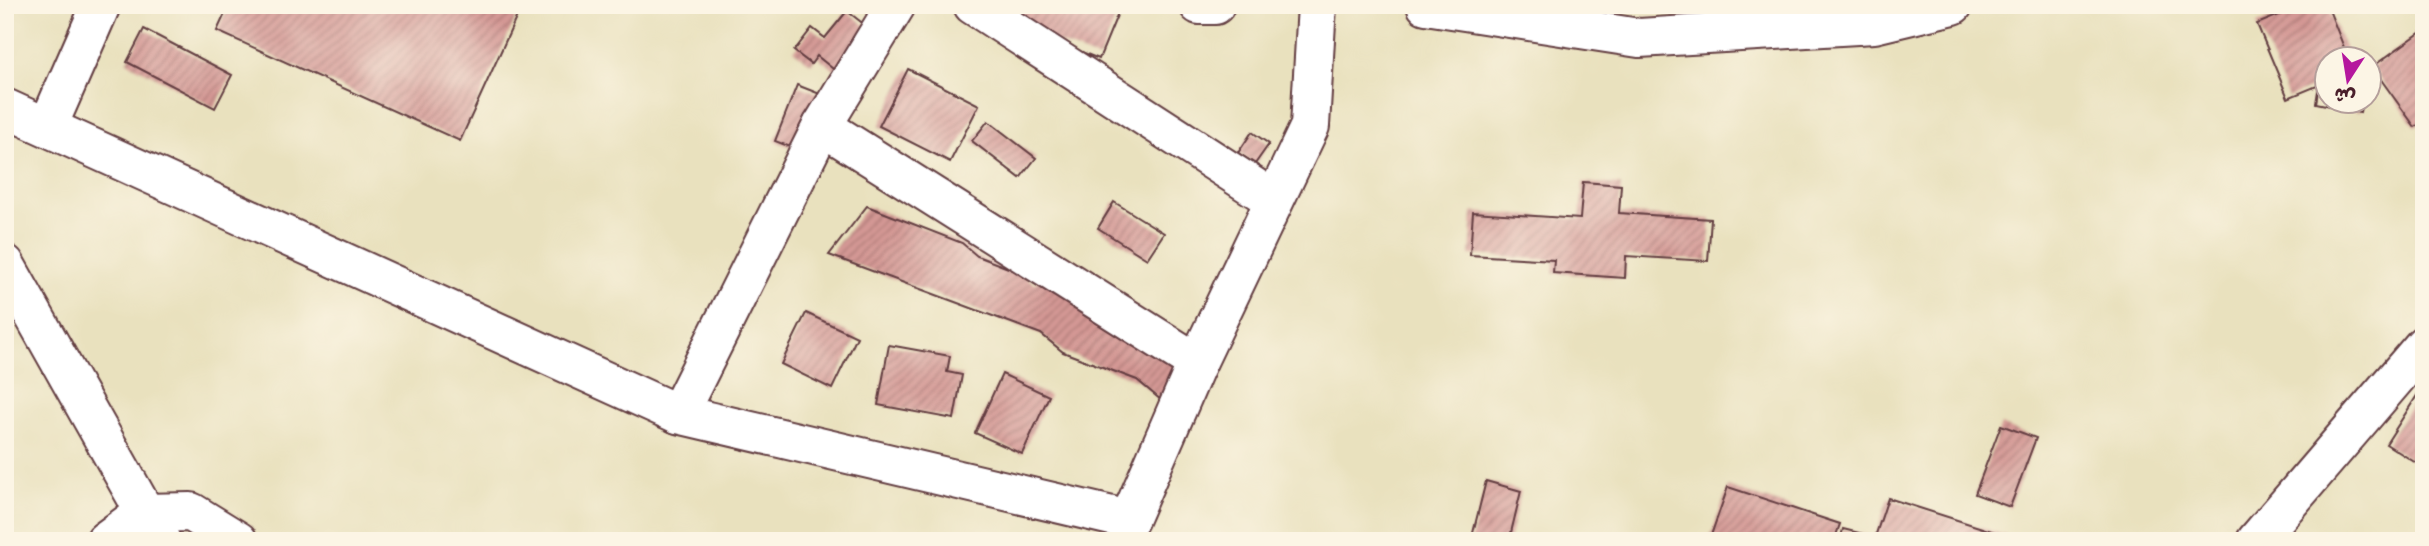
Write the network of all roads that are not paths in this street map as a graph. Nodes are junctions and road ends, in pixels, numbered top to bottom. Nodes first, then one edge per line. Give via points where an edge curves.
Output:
1 (101, 5) edge
2 (896, 5) edge
3 (974, 5) edge
4 (1199, 5) edge
5 (1215, 5) edge
6 (1317, 5) edge
7 (1426, 5) edge
8 (1952, 5) edge
9 (5, 108) edge
10 (48, 126) junction
11 (822, 126) junction
12 (1275, 200) junction
13 (5, 264) edge
14 (2424, 345) edge
15 (1198, 363) junction
16 (678, 414) junction
17 (152, 527) edge
18 (105, 541) edge
19 (238, 541) edge
20 (2256, 541) edge

1 - 10 street
2 - 11 street
3 - 12 street
4 - 5 street
6 - 12 street via 1310,126
7 - 8 street via 1639,38 1874,24
9 - 10 street
10 - 16 street
11 - 15 street
11 - 16 street
12 - 15 street
13 - 17 street
14 - 20 street
15 - 16 street via 1129,520
17 - 18 street
17 - 19 street via 191,512

